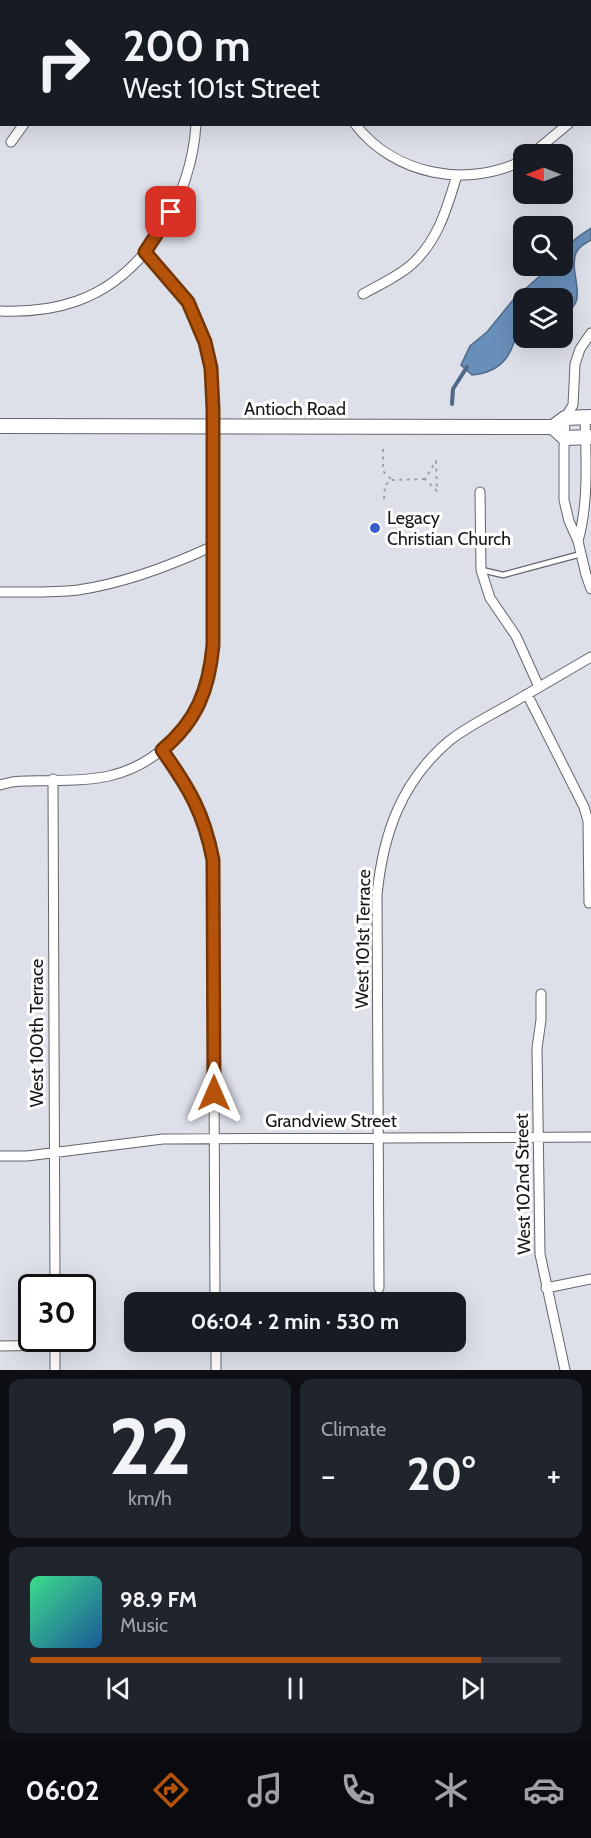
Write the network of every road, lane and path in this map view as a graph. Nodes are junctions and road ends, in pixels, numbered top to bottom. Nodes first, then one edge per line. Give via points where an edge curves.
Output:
1 (23, 126) edge
2 (196, 126) edge
3 (357, 126) edge
4 (566, 126) edge
5 (11, 142) dead end
6 (544, 144) edge
7 (513, 165) edge
8 (457, 175) junction
9 (145, 252) junction
10 (363, 294) dead end
11 (0, 311) edge
12 (591, 333) edge
13 (573, 405) junction
14 (588, 417) edge
15 (565, 418) junction
16 (0, 426) edge
17 (213, 426) junction
18 (553, 427) junction
19 (588, 437) edge
20 (565, 438) junction
21 (383, 449) dead end
22 (424, 479) junction
23 (392, 480) junction
24 (480, 492) dead end
25 (384, 500) dead end
26 (578, 541) junction
27 (213, 546) junction
28 (581, 554) junction
29 (481, 570) junction
30 (591, 590) edge
31 (0, 592) edge
32 (591, 657) edge
33 (539, 687) junction
34 (527, 694) junction
35 (162, 750) junction
36 (53, 779) junction
37 (0, 785) edge
38 (590, 903) edge
39 (541, 994) dead end
40 (378, 1137) junction
41 (538, 1137) junction
42 (591, 1137) edge
43 (215, 1138) junction
44 (54, 1152) junction
45 (0, 1156) edge
46 (55, 1274) edge
47 (591, 1279) edge
48 (379, 1287) dead end
49 (546, 1288) junction
50 (215, 1292) edge
51 (18, 1344) edge
52 (0, 1346) edge
53 (55, 1352) edge
54 (216, 1352) edge
55 (55, 1370) edge
56 (216, 1370) edge
57 (565, 1370) edge

1 - 5 street
2 - 9 street via 187,176 164,224
3 - 8 street via 377,148 408,165
4 - 6 street
7 - 8 street
8 - 10 street via 440,227 427,247 411,265
9 - 11 street via 119,278 77,301 49,309
9 - 17 street via 188,302 205,342 211,368
12 - 13 street via 574,364
13 - 14 street
13 - 15 street
14 - 15 main road
14 - 19 street
15 - 18 main road
15 - 20 street
16 - 17 main road, Antioch Road
17 - 18 main road, Antioch Road
17 - 27 street
18 - 20 main road
19 - 20 main road
19 - 26 street via 584,519
20 - 26 street via 564,500 568,521
21 - 23 path via 383,471
22 - 22 path via 437,491 436,461 430,470
22 - 23 path
23 - 25 path via 385,485
24 - 29 street
26 - 28 street
27 - 31 street via 154,572 115,583 77,590
27 - 35 street via 213,645 208,680 189,722
28 - 29 lane via 503,575
28 - 30 street
29 - 33 street via 490,598 516,636
32 - 33 street, West 101st Terrace
33 - 34 street, West 101st Terrace
34 - 38 street via 584,807 588,821
34 - 40 street, West 101st Terrace via 450,741 428,762 410,786 387,836 377,895
35 - 36 street via 142,764 109,776
35 - 43 street via 200,811 213,860
36 - 37 street
36 - 44 street, West 100th Terrace
39 - 41 street, West 102nd Street
40 - 41 street, Grandview Street
40 - 43 street, Grandview Street
40 - 48 street, West 101st Terrace
41 - 42 street, Grandview Street
41 - 49 street, West 102nd Street via 540,1254
43 - 44 street, Grandview Street via 164,1138
43 - 50 street
44 - 45 street, Grandview Street
44 - 46 street, West 100th Terrace
47 - 49 street
49 - 57 street, West 102nd Street
51 - 52 street
53 - 55 street
54 - 56 street

